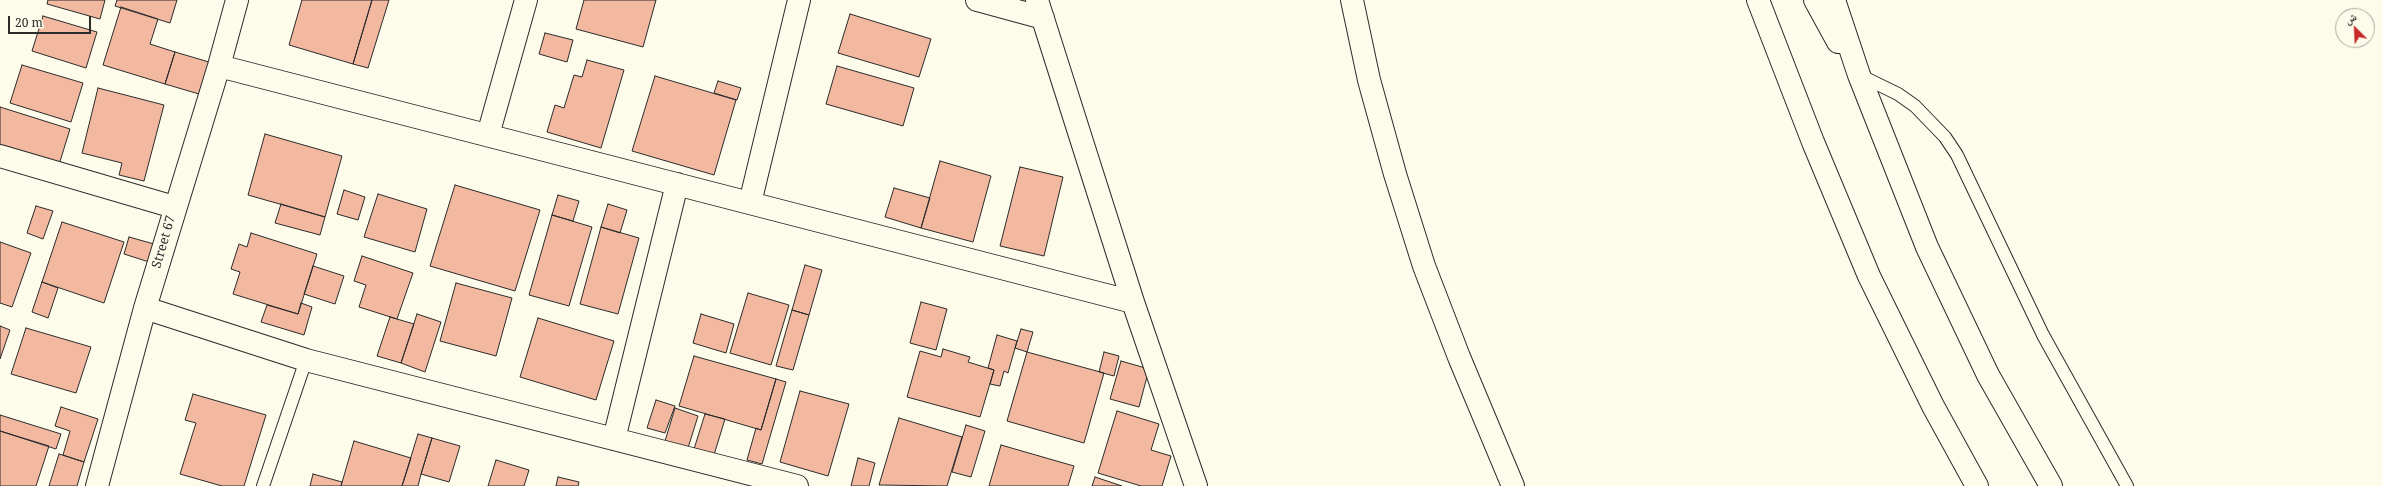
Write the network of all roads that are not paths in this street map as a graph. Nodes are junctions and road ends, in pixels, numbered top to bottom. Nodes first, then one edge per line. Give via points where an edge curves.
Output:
1 (237, 0) edge
2 (526, 0) edge
3 (799, 0) edge
4 (977, 0) edge
5 (1352, 0) edge
6 (1758, 0) edge
7 (1815, 0) edge
8 (1834, 0) edge
9 (1040, 9) edge
10 (219, 66) junction
11 (1859, 75) junction
12 (488, 135) junction
13 (0, 156) edge
14 (677, 184) junction
15 (750, 203) junction
16 (174, 207) junction
17 (1133, 302) junction
18 (145, 308) junction
19 (306, 360) junction
20 (614, 439) junction
21 (98, 486) edge
22 (263, 486) edge
23 (797, 486) edge
24 (1196, 486) edge
25 (1513, 486) edge
26 (1977, 486) edge
27 (2051, 486) edge
28 (2127, 486) edge

1 - 10 street, Street 67
2 - 12 street
3 - 15 street
4 - 9 street
5 - 25 street via 1369,80 1424,266
6 - 26 street via 1869,276
7 - 11 street
8 - 11 street
9 - 17 street
10 - 12 street
10 - 16 street, Street 67
11 - 27 street via 1921,233 1965,331
11 - 28 lane via 1898,94 1915,106 1940,132 1957,155 2043,335
12 - 14 street
13 - 16 street
14 - 15 street
14 - 20 street
15 - 17 street
16 - 18 street, Street 67
17 - 24 street
18 - 19 street
18 - 21 street, Street 67
19 - 20 street
19 - 22 lane
20 - 23 street

